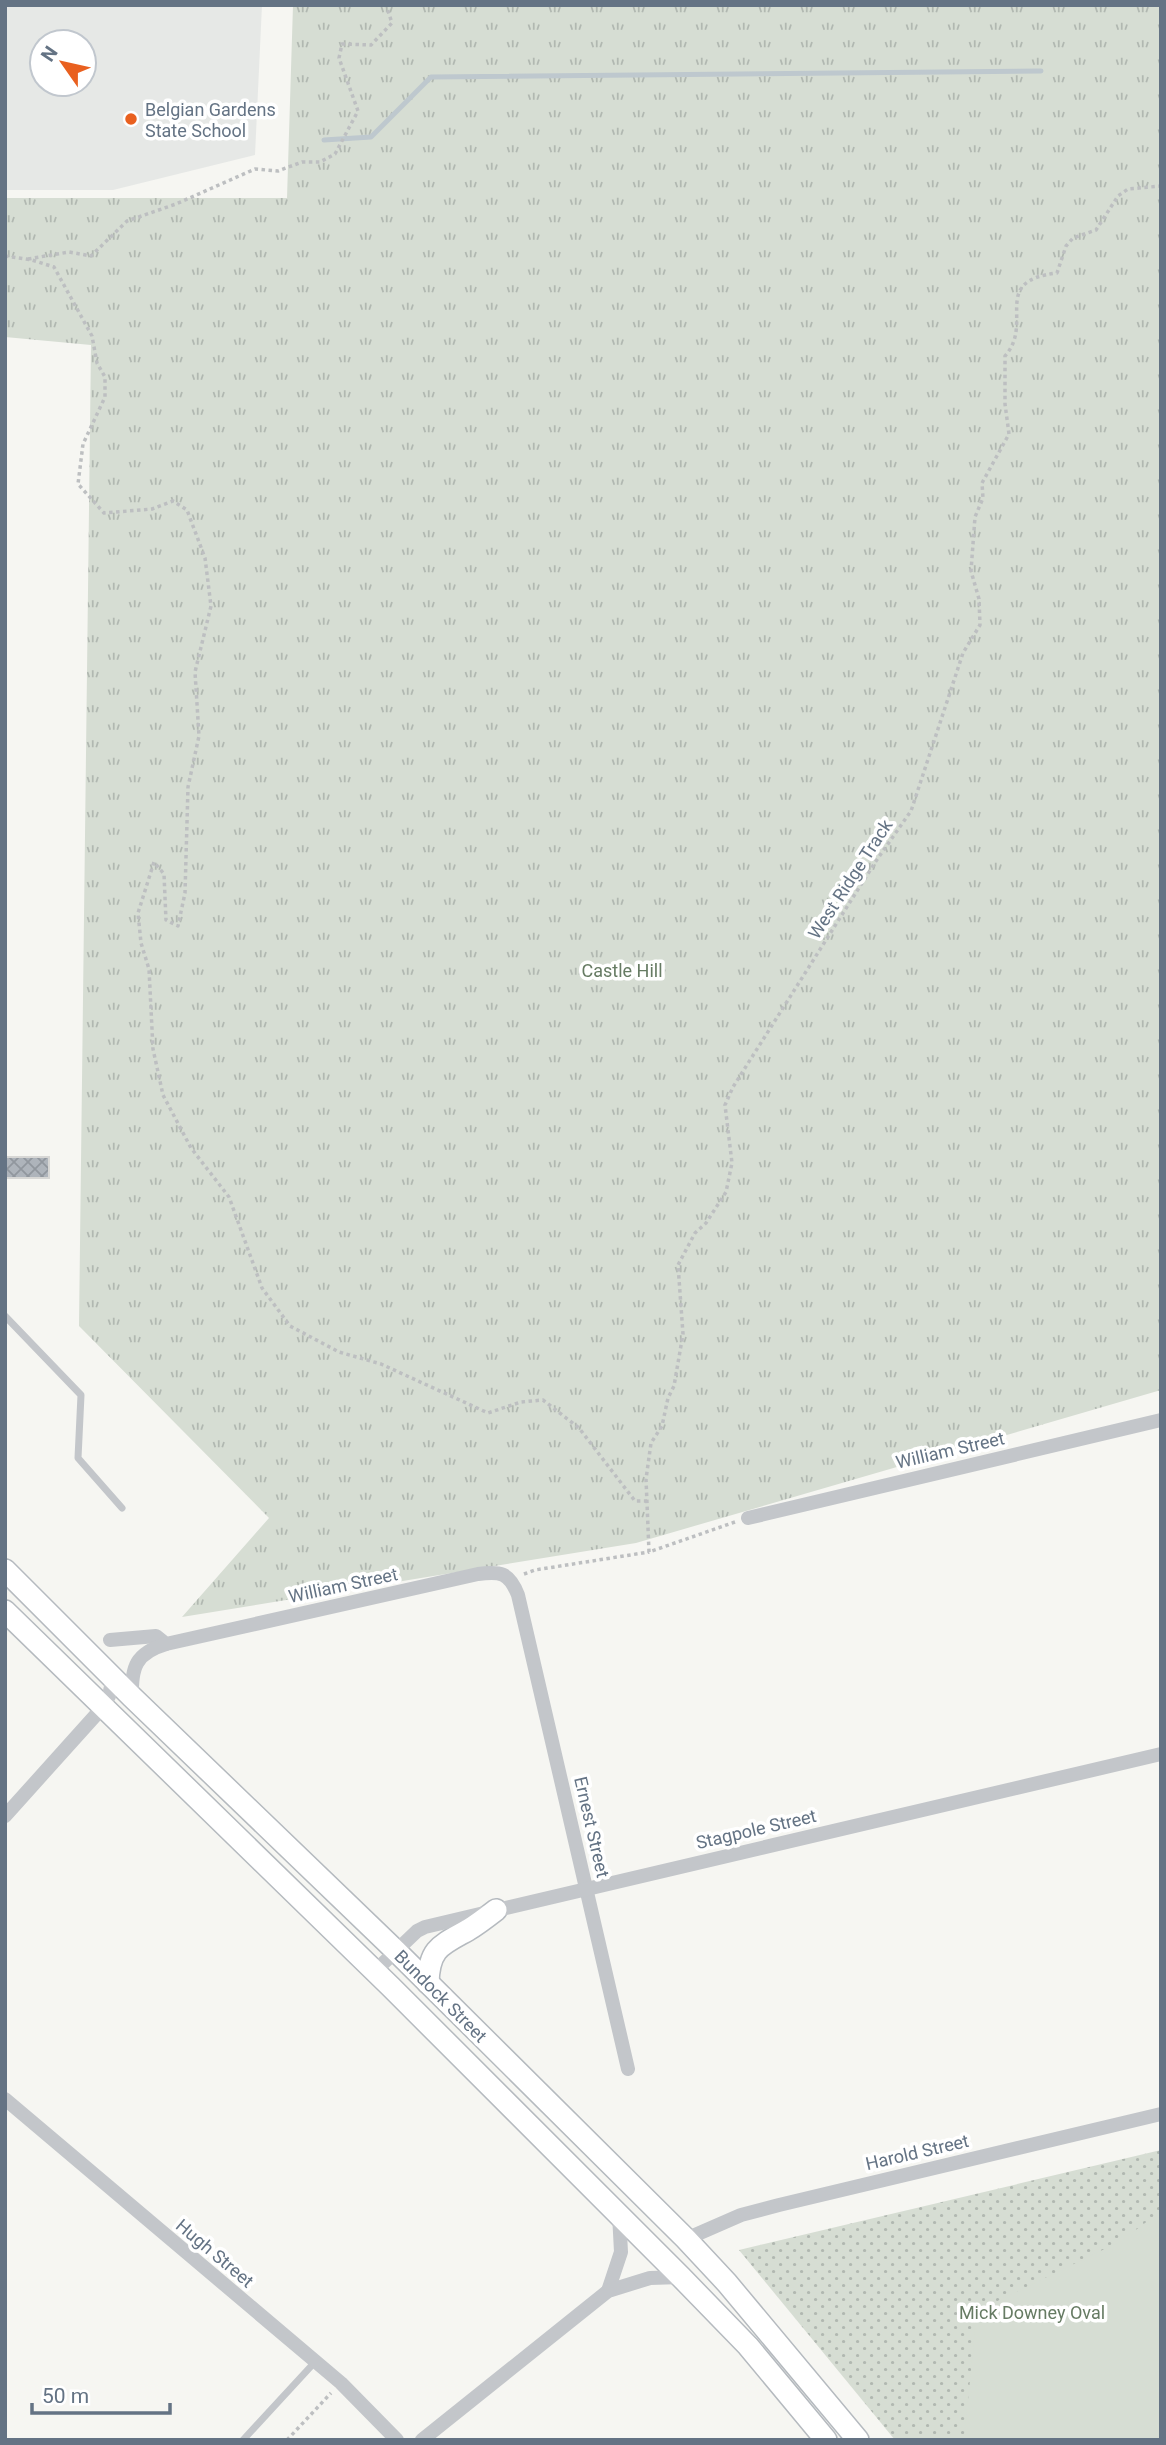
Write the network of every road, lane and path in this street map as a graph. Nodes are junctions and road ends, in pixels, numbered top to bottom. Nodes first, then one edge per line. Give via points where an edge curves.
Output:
1 (386, 5) edge
2 (1161, 186) edge
3 (5, 256) edge
4 (25, 259) junction
5 (5, 1316) edge
6 (1161, 1420) edge
7 (647, 1501) junction
8 (122, 1508) dead end
9 (748, 1518) joint
10 (649, 1552) junction
11 (5, 1570) edge
12 (494, 1572) junction
13 (5, 1611) edge
14 (110, 1640) dead end
15 (166, 1644) junction
16 (113, 1678) junction
17 (132, 1697) junction
18 (103, 1707) junction
19 (1161, 1754) edge
20 (5, 1816) edge
21 (586, 1889) junction
22 (496, 1910) junction
23 (396, 1951) junction
24 (375, 1971) junction
25 (428, 1983) junction
26 (628, 2069) dead end
27 (5, 2099) edge
28 (1161, 2114) edge
29 (619, 2214) junction
30 (686, 2239) junction
31 (681, 2277) junction
32 (608, 2291) junction
33 (314, 2363) junction
34 (341, 2383) junction
35 (243, 2440) edge
36 (287, 2440) edge
37 (397, 2440) edge
38 (422, 2440) edge
39 (826, 2440) edge
40 (858, 2440) edge

1 - 4 path via 392,23 371,45 342,44 339,58 358,111 335,154 278,171 254,169 127,221 91,256 69,251
2 - 7 path, West Ridge Track via 1128,189 1118,196 1096,230 1066,246 1057,273 1040,275 1018,292 1015,339 1005,356 1009,434 982,483 983,498 975,517 971,571 980,625 963,653 911,811 725,1105 732,1163 726,1192 678,1265 683,1334 674,1386 662,1426 651,1443
3 - 4 path
4 - 7 path via 54,267 92,336 105,377 105,397 83,444 78,484 104,513 152,509 173,501 187,510 205,558 211,606 195,672 199,736 188,787 184,893 178,926 166,920 164,874 154,862 138,913 149,969 153,1049 163,1096 191,1148 229,1197 262,1288 290,1326 339,1352 382,1364 488,1413 542,1400 579,1428 635,1502
5 - 8 lane via 81,1395 78,1458
6 - 9 street, William Street
7 - 10 path, West Ridge Track
9 - 10 path
10 - 12 path via 519,1575
11 - 16 main road, Bundock Street
12 - 15 street, William Street
12 - 21 street, Ernest Street via 513,1583 518,1595
13 - 18 main road, Bundock Street
14 - 15 street, William Street via 156,1636
15 - 17 street, William Street via 150,1648 135,1666
16 - 17 main road, Bundock Street
16 - 18 street
17 - 23 main road, Bundock Street
18 - 20 street
18 - 24 main road, Bundock Street
19 - 21 street, Stagpole Street
21 - 22 street, Stagpole Street
21 - 26 street, Ernest Street
22 - 23 street, Stagpole Street via 425,1927
22 - 25 main road via 442,1944 429,1968
23 - 24 street, Stagpole Street
23 - 25 main road, Bundock Street
24 - 29 main road, Bundock Street
25 - 30 main road, Bundock Street
27 - 33 street, Hugh Street
28 - 30 street, Harold Street via 779,2205
29 - 31 main road, Bundock Street
29 - 32 street via 621,2252
30 - 40 main road, Bundock Street
31 - 32 street via 650,2278
31 - 39 main road, Bundock Street via 748,2346
32 - 38 street
33 - 34 street, Hugh Street
33 - 35 lane
34 - 36 path
34 - 37 street, Hugh Street

